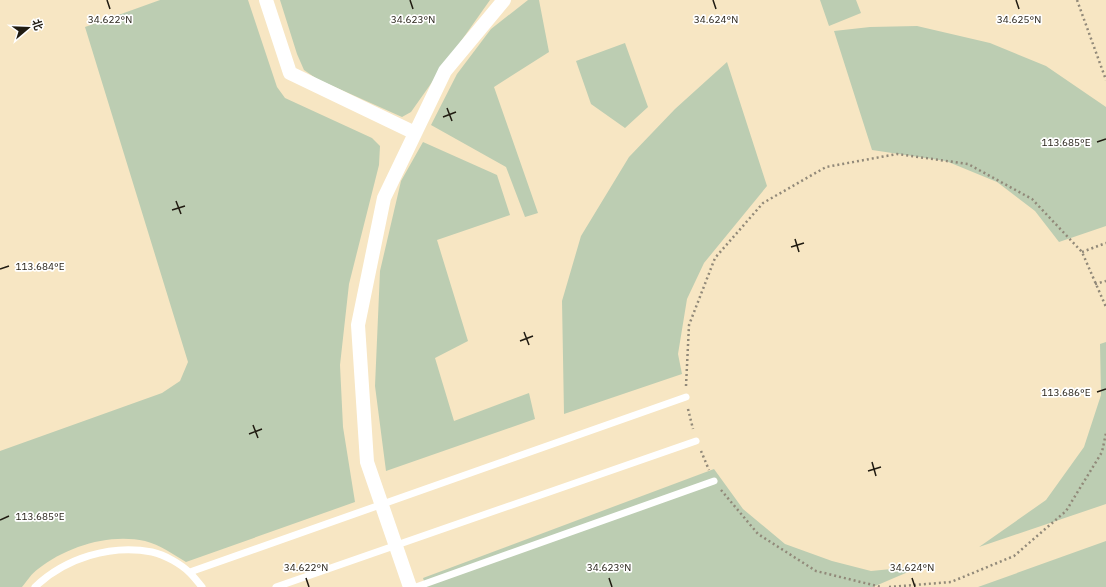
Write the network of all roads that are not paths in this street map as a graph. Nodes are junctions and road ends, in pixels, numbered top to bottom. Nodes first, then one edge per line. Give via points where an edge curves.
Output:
1 (266, 0) edge
2 (504, 0) edge
3 (415, 133) junction
4 (686, 398) road end
5 (696, 441) road end
6 (714, 481) road end
7 (190, 572) junction
8 (35, 587) edge
9 (202, 587) edge
10 (276, 587) edge
11 (410, 587) edge
12 (416, 587) edge

1 - 3 street via 290,74
2 - 3 street via 446,71
3 - 11 street via 384,198 358,325 367,462
4 - 7 lane
5 - 10 lane
6 - 12 lane
7 - 8 lane via 153,552 110,551 74,560
7 - 9 lane

